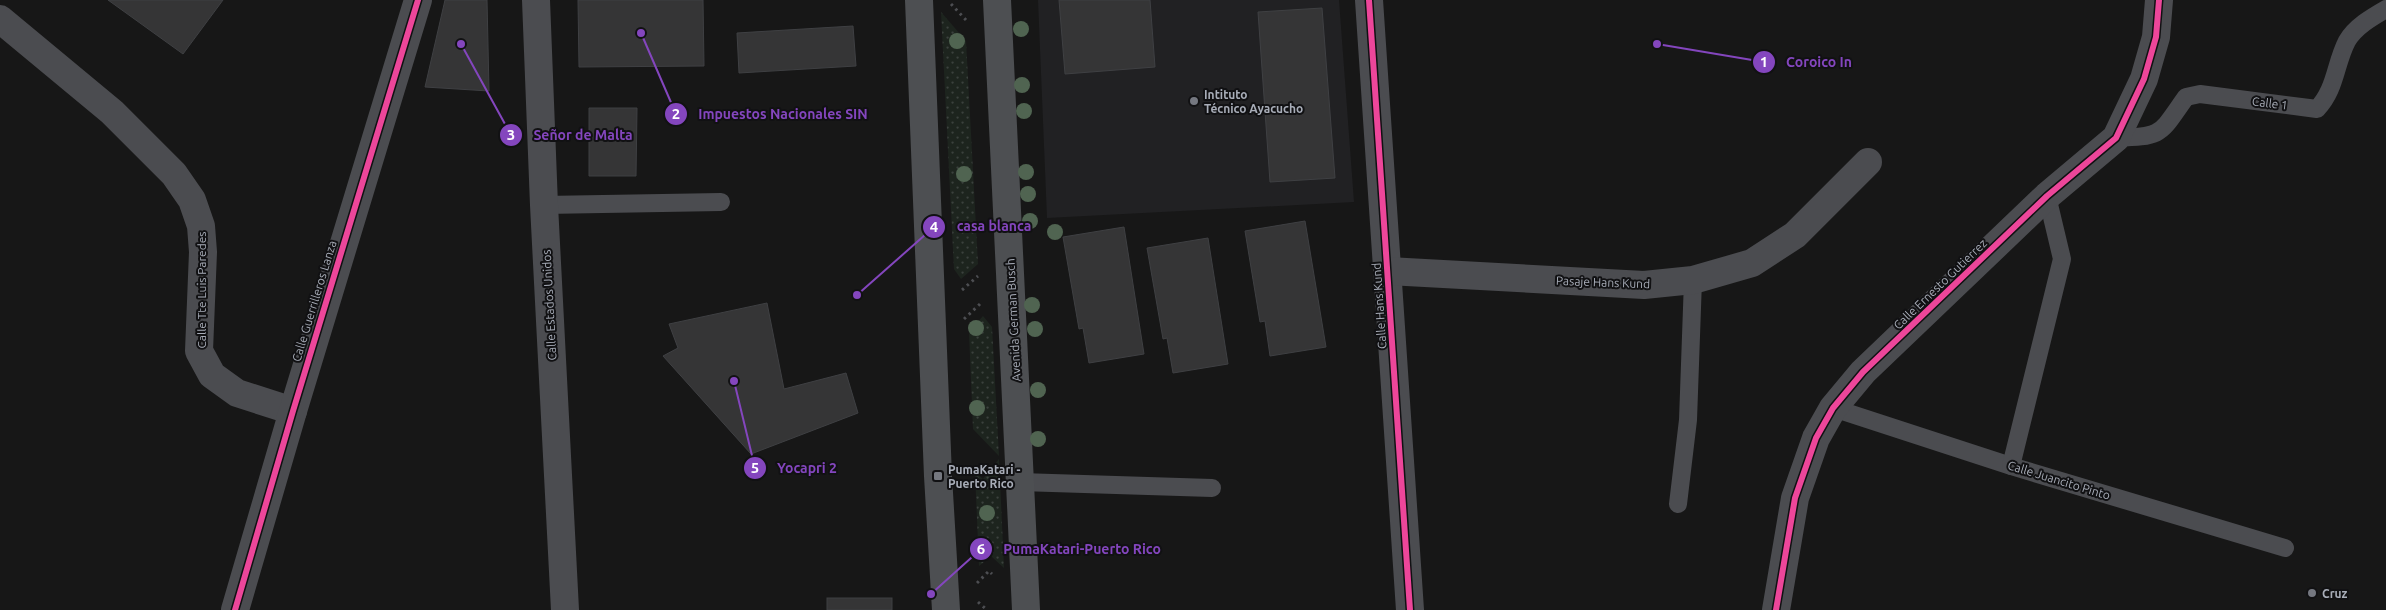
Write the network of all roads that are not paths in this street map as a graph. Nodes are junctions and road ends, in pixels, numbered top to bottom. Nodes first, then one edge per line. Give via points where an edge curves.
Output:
1 (418, 0) edge
2 (536, 0) edge
3 (919, 0) edge
4 (997, 0) edge
5 (1369, 0) edge
6 (2159, 0) edge
7 (2386, 8) edge
8 (0, 18) edge
9 (2116, 138) junction
10 (1868, 162) dead end
11 (2048, 196) junction
12 (721, 202) dead end
13 (544, 205) junction
14 (1388, 271) junction
15 (1693, 280) junction
16 (1834, 408) junction
17 (292, 411) junction
18 (2011, 466) junction
19 (1020, 482) junction
20 (1212, 488) dead end
21 (1678, 504) dead end
22 (2285, 548) dead end
23 (235, 610) edge
24 (565, 610) edge
25 (946, 610) edge
26 (1026, 610) edge
27 (1410, 610) edge
28 (1776, 610) edge

1 - 17 street, Calle Guerrilleros Lanza
2 - 13 street, Calle Estados Unidos
3 - 25 main road
4 - 19 main road, Avenida German Busch
5 - 14 street, Calle Hans Kund
6 - 9 street, Calle Ernesto Gutierrez via 2156,37 2144,79
7 - 9 lane, Calle 1 via 2357,29 2347,42 2327,98 2316,109 2200,94 2186,97 2162,130 2151,136
8 - 17 street, Calle Tte Luis Paredes via 112,112 174,174 192,200 201,226 199,351 212,375 237,393
9 - 11 street, Calle Ernesto Gutierrez
10 - 15 street, Pasaje Hans Kund via 1795,236 1752,263
11 - 16 street, Calle Ernesto Gutierrez via 1864,372
11 - 18 lane via 2062,259
12 - 13 lane
13 - 24 street, Calle Estados Unidos
14 - 15 street, Pasaje Hans Kund via 1644,285
14 - 27 street, Calle Hans Kund
15 - 21 lane via 1688,420
16 - 18 lane, Calle Juancito Pinto
16 - 28 street, Calle Ernesto Gutierrez via 1816,438 1795,498
17 - 23 street, Calle Guerrilleros Lanza
18 - 22 lane, Calle Juancito Pinto
19 - 20 lane
19 - 26 main road, Avenida German Busch

